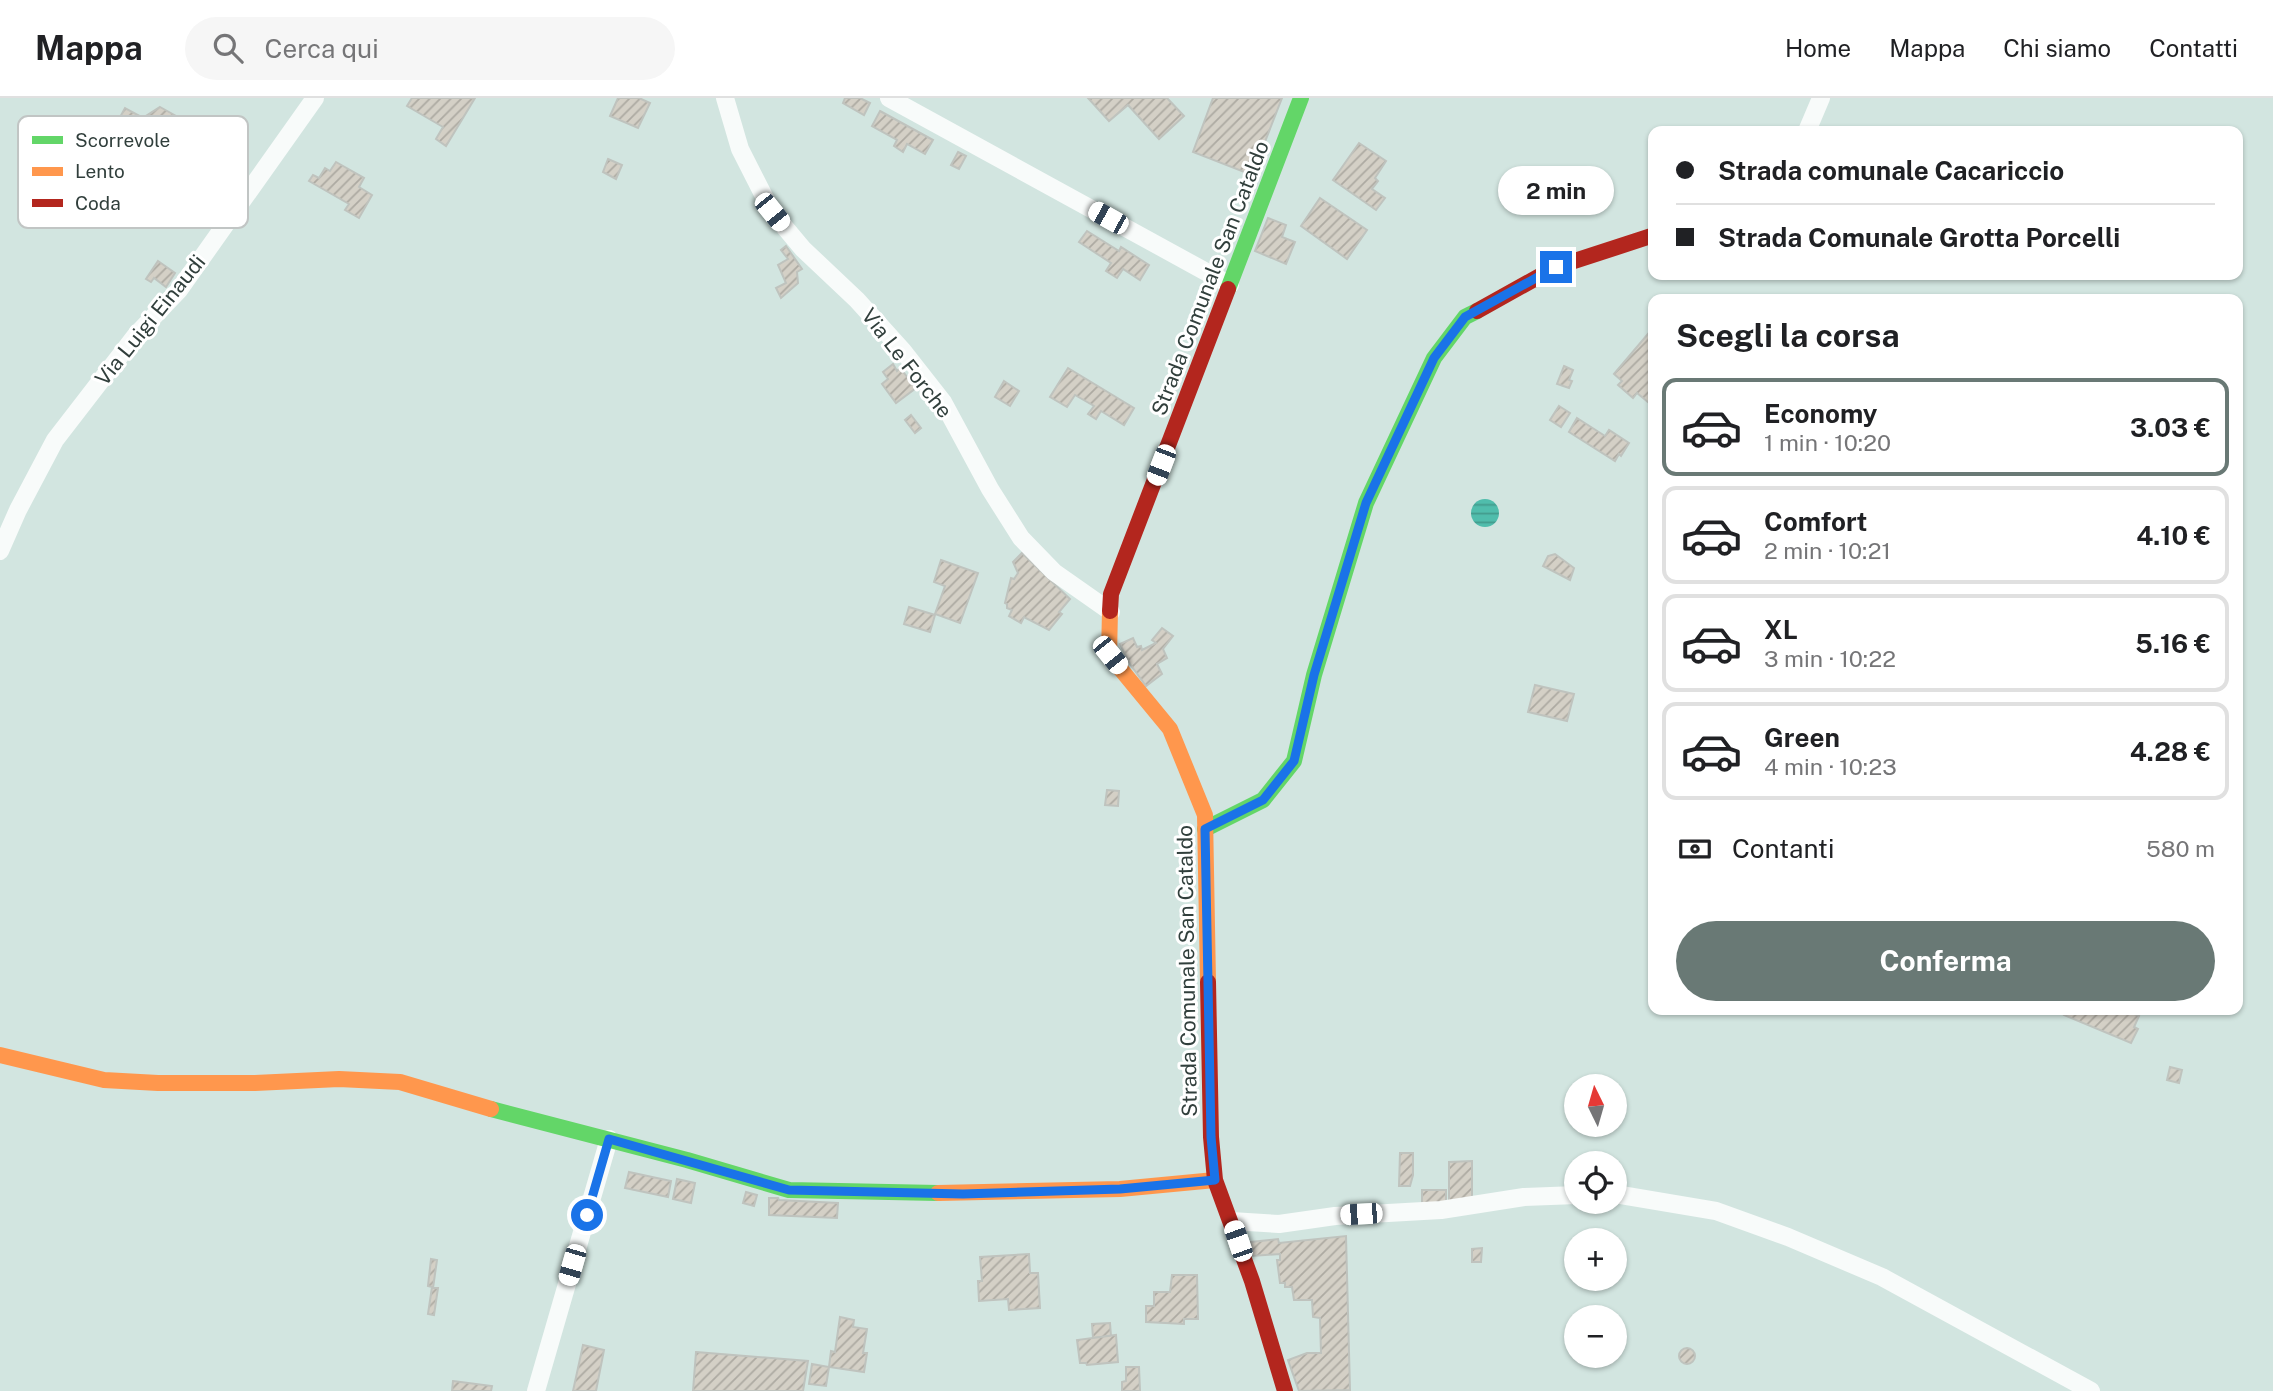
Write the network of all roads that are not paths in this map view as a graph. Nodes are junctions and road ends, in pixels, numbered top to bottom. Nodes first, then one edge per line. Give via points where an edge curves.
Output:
1 (315, 98) edge
2 (725, 98) edge
3 (889, 98) edge
4 (1301, 98) edge
5 (1821, 98) edge
6 (1809, 126) edge
7 (248, 193) edge
8 (223, 228) edge
9 (1648, 237) edge
10 (1230, 285) junction
11 (0, 551) edge
12 (1111, 612) junction
13 (1205, 829) junction
14 (0, 1055) edge
15 (609, 1139) junction
16 (1215, 1180) junction
17 (1564, 1196) edge
18 (1627, 1196) edge
19 (1231, 1221) junction
20 (536, 1391) edge
21 (1285, 1391) edge
22 (2091, 1391) edge

1 - 7 street, Via Luigi Einaudi
2 - 12 street, Via Le Forche via 740,149 772,212 903,351 943,402 1021,538 1054,572
3 - 10 street
4 - 10 street, Strada Comunale San Cataldo
5 - 6 street
8 - 11 street, Via Luigi Einaudi via 179,290 136,335 55,440
9 - 13 street via 1556,267 1465,317 1434,358 1366,503 1314,675 1294,761 1263,800
10 - 12 street, Strada Comunale San Cataldo via 1111,594
12 - 13 street, Strada Comunale San Cataldo via 1110,655 1170,729 1205,815
13 - 16 street, Strada Comunale San Cataldo
14 - 15 street via 104,1080 400,1082
15 - 16 street via 789,1190 963,1194 1120,1189
15 - 20 street
16 - 19 street, Strada Comunale San Cataldo
17 - 19 street via 1279,1224
18 - 22 street via 1716,1211 1788,1237 1882,1277
19 - 21 street, Strada Comunale San Cataldo

